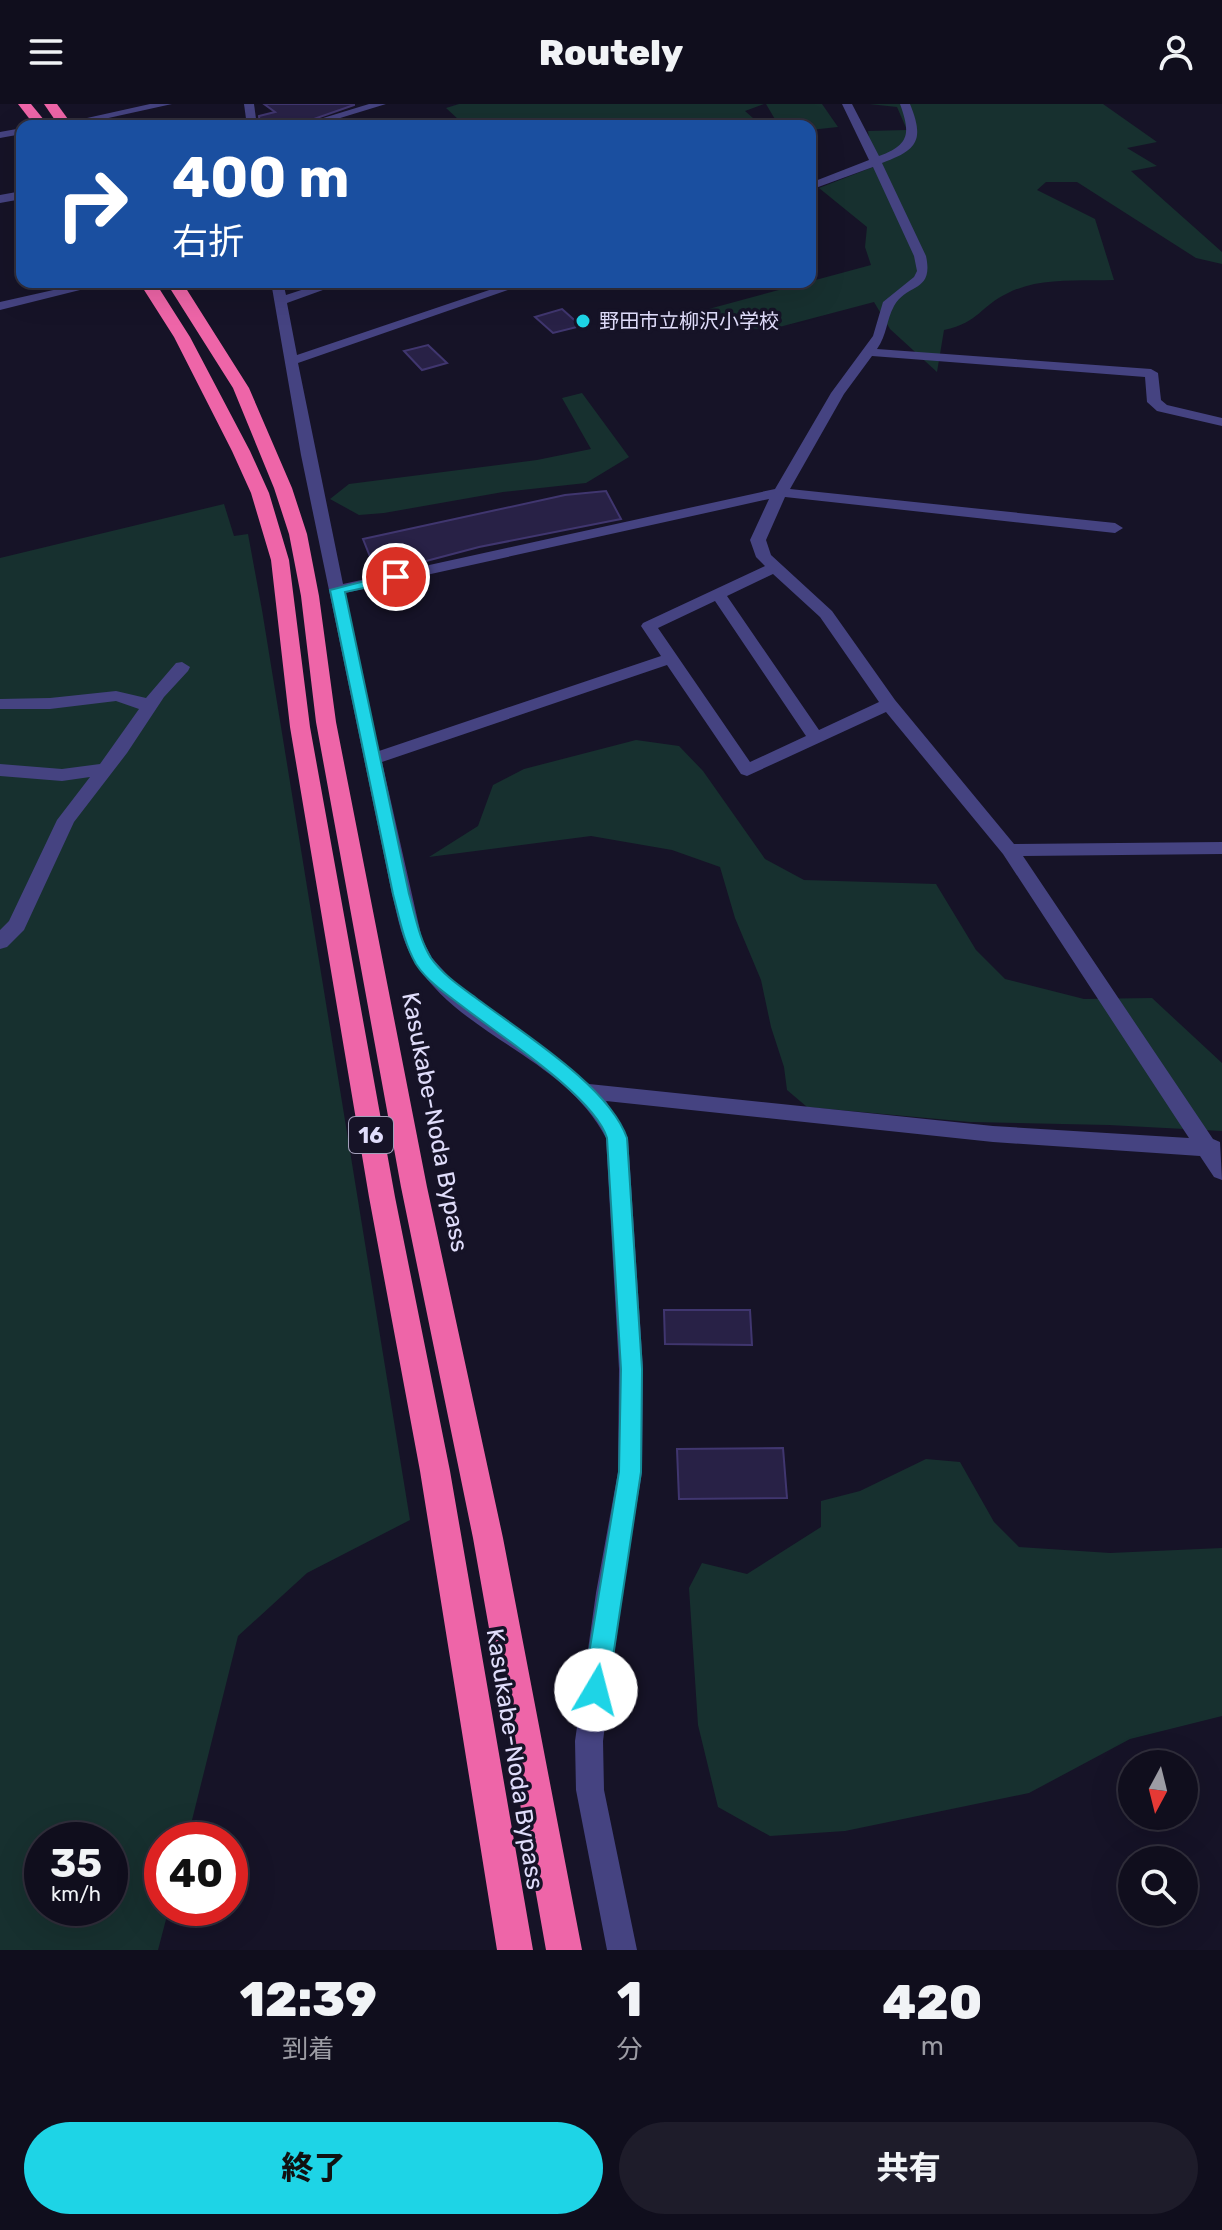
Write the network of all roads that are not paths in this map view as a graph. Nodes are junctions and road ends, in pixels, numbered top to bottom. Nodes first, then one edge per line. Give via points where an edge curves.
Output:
1 (167, 104) edge
2 (847, 104) edge
3 (905, 104) edge
4 (375, 105) edge
5 (85, 120) edge
6 (323, 120) edge
7 (878, 160) junction
8 (816, 185) edge
9 (80, 288) edge
10 (151, 288) edge
11 (178, 288) edge
12 (298, 288) edge
13 (507, 288) edge
14 (278, 291) edge
15 (0, 306) edge
16 (868, 352) junction
17 (291, 361) junction
18 (1222, 422) edge
19 (780, 492) junction
20 (1115, 528) dead end
21 (776, 567) junction
22 (337, 590) junction
23 (718, 594) junction
24 (671, 658) junction
25 (182, 667) dead end
26 (0, 704) edge
27 (889, 704) junction
28 (148, 707) junction
29 (816, 738) junction
30 (373, 759) junction
31 (106, 769) junction
32 (0, 770) edge
33 (1222, 848) edge
34 (1009, 850) junction
35 (0, 942) edge
36 (584, 1091) junction
37 (1213, 1148) edge
38 (1222, 1171) edge
39 (515, 1950) edge
40 (564, 1950) edge
41 (622, 1950) edge

1 - 5 street
2 - 7 street
3 - 7 street via 914,126 912,139 903,151
4 - 6 street
7 - 8 street
7 - 16 street via 923,271 889,302 880,336
9 - 15 street
10 - 39 highway, Kasukabe-Noda Bypass / 16 via 241,451 280,560 302,743 435,1471
11 - 40 highway, Kasukabe-Noda Bypass / 16 via 241,388 298,534 326,722
12 - 14 street
13 - 17 street
14 - 17 street
16 - 18 street via 1151,373 1154,402 1162,408
16 - 19 street
17 - 22 street
19 - 20 street
19 - 21 street via 758,540 764,557
19 - 22 street
21 - 23 street
21 - 27 street via 826,614
22 - 30 street
23 - 24 street via 649,626
23 - 29 street
24 - 29 street via 747,770
24 - 30 street
25 - 28 street
26 - 28 street via 119,697
27 - 29 street
27 - 34 street
28 - 31 street
30 - 36 street via 401,894 424,963
31 - 32 street via 62,775
31 - 35 street via 66,820 17,925
33 - 34 street
34 - 37 street
36 - 37 street via 993,1134
36 - 41 street via 612,1122 617,1138 631,1369 630,1472 589,1741 590,1790
37 - 38 street

